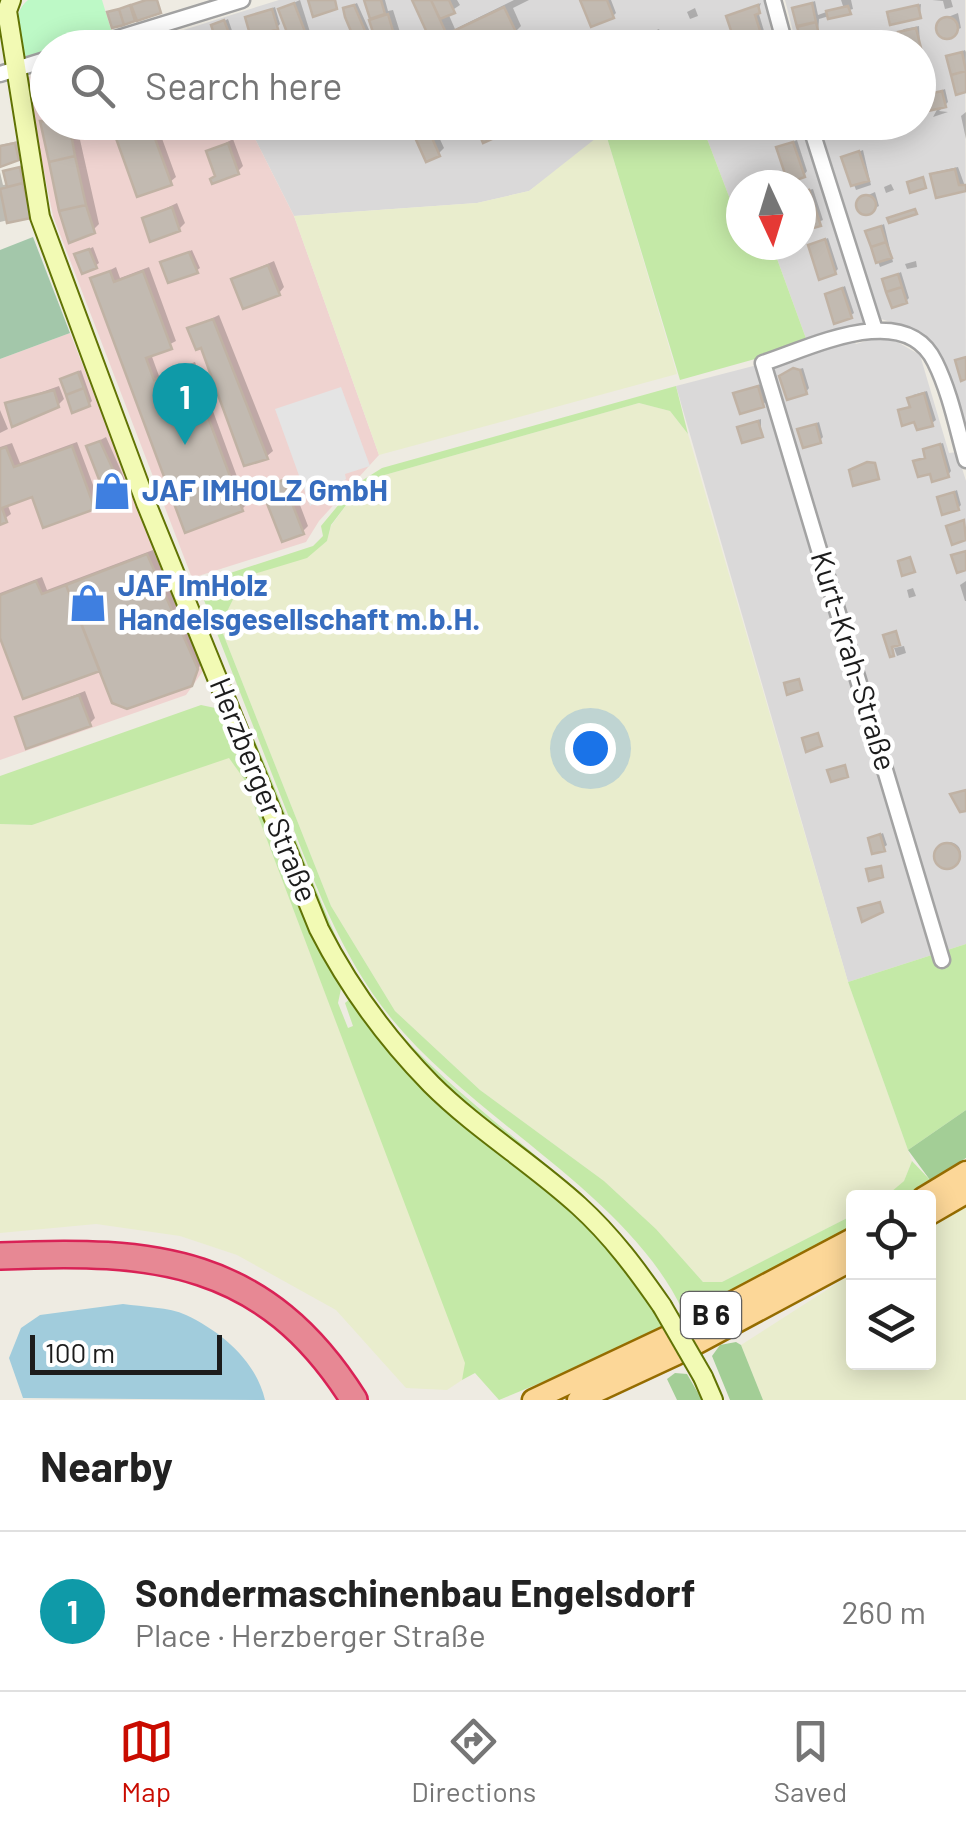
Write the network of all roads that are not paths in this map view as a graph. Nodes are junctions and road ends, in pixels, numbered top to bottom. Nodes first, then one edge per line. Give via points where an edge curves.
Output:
1 (242, 0) edge
2 (773, 0) edge
3 (6, 3) edge
4 (144, 30) edge
5 (781, 30) edge
6 (8, 72) edge
7 (815, 140) edge
8 (875, 330) junction
9 (963, 440) edge
10 (966, 460) edge
11 (942, 960) dead end
12 (966, 1172) edge
13 (936, 1190) edge
14 (966, 1193) edge
15 (936, 1210) edge
16 (846, 1242) edge
17 (46, 1254) junction
18 (0, 1256) edge
19 (846, 1262) edge
20 (0, 1275) edge
21 (331, 1370) junction
22 (338, 1400) edge
23 (354, 1400) edge
24 (533, 1400) edge
25 (578, 1400) edge
26 (713, 1400) edge

1 - 4 street
2 - 5 street
3 - 6 main road, Herzberger Straße
6 - 26 main road, Herzberger Straße, bridge via 40,217 146,504 330,950 381,1027 432,1086 580,1207 628,1257
7 - 8 street
8 - 9 street via 906,335 935,361
8 - 11 street, Kurt-Krah-Straße via 763,362
9 - 10 street
12 - 13 main road
14 - 15 main road
16 - 24 main road, B 6
17 - 18 highway
17 - 20 highway
17 - 21 highway via 133,1255 228,1284 292,1322
19 - 25 main road, B 6
21 - 22 highway
21 - 23 highway

